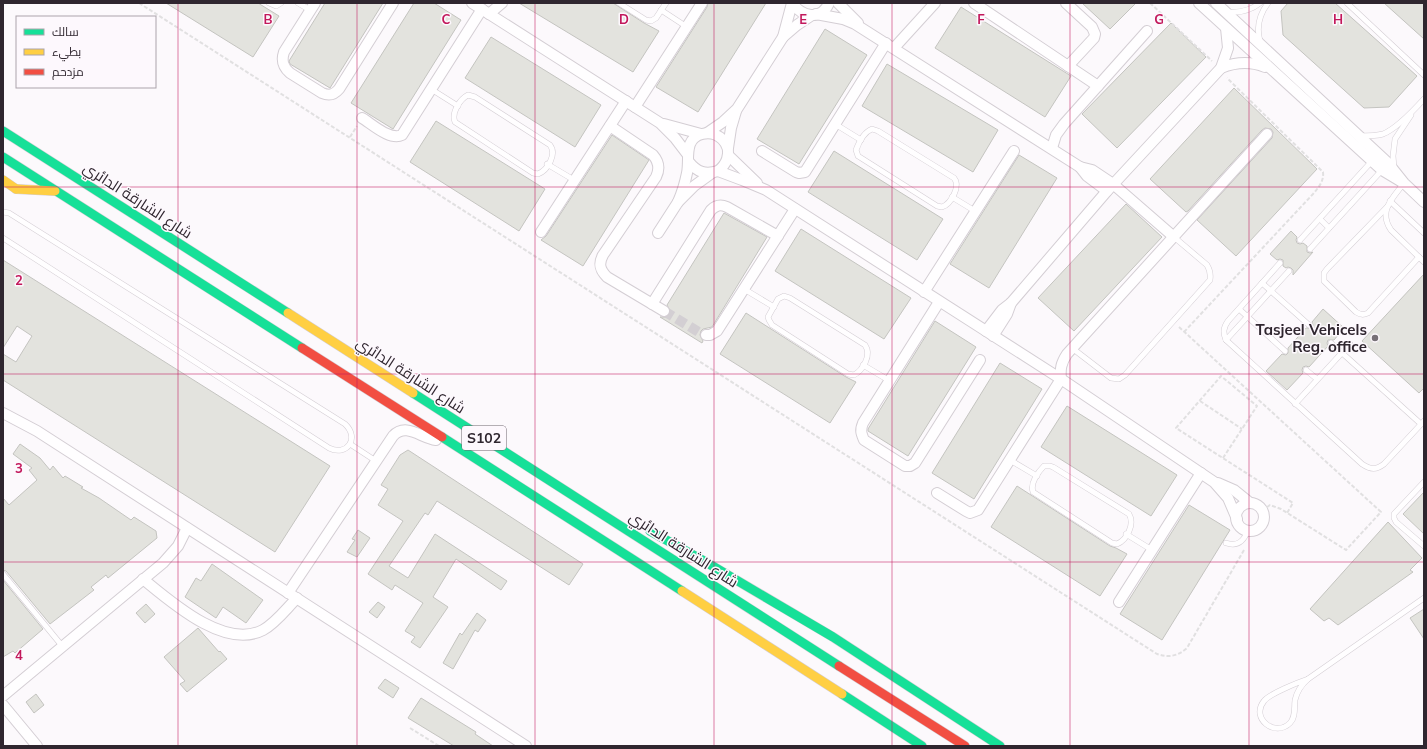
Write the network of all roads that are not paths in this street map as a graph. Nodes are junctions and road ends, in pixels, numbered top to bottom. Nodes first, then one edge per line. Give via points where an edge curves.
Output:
1 (269, 3) edge
2 (281, 3) edge
3 (298, 3) edge
4 (393, 3) edge
5 (472, 3) edge
6 (502, 3) edge
7 (619, 3) edge
8 (666, 3) edge
9 (702, 3) edge
10 (792, 3) edge
11 (829, 3) edge
12 (838, 3) edge
13 (935, 3) edge
14 (1066, 3) edge
15 (1199, 3) edge
16 (1216, 3) edge
17 (1260, 3) edge
18 (1268, 3) edge
19 (1347, 3) edge
20 (979, 4) edge
21 (313, 7) edge
22 (661, 10) junction
23 (485, 11) junction
24 (1226, 12) junction
25 (814, 15) junction
26 (687, 27) junction
27 (1226, 28) junction
28 (867, 31) junction
29 (1147, 31) dead end
30 (783, 37) junction
31 (1261, 44) junction
32 (890, 46) junction
33 (1068, 66) junction
34 (1221, 68) junction
35 (1274, 72) junction
36 (1424, 75) edge
37 (1098, 86) junction
38 (430, 89) junction
39 (1424, 99) edge
40 (626, 101) junction
41 (458, 106) junction
42 (635, 107) junction
43 (737, 109) junction
44 (1415, 109) junction
45 (362, 118) dead end
46 (660, 123) junction
47 (836, 124) junction
48 (610, 126) junction
49 (3, 131) edge
50 (704, 134) junction
51 (1268, 134) dead end
52 (1359, 136) junction
53 (861, 140) junction
54 (1052, 148) junction
55 (728, 151) junction
56 (762, 151) dead end
57 (1014, 151) dead end
58 (3, 156) edge
59 (688, 158) junction
60 (1372, 161) junction
61 (548, 164) junction
62 (1382, 170) junction
63 (1394, 171) junction
64 (715, 172) junction
65 (3, 180) edge
66 (574, 180) junction
67 (1404, 183) junction
68 (1110, 188) junction
69 (766, 190) junction
70 (57, 191) junction
71 (952, 196) junction
72 (678, 202) junction
73 (1424, 202) edge
74 (1389, 203) junction
75 (795, 209) junction
76 (3, 212) edge
77 (975, 212) junction
78 (1320, 219) junction
79 (1329, 228) junction
80 (541, 232) dead end
81 (1424, 232) edge
82 (658, 233) dead end
83 (778, 236) junction
84 (1174, 236) junction
85 (3, 238) edge
86 (1300, 240) dead end
87 (1310, 249) dead end
88 (1419, 257) junction
89 (1424, 262) edge
90 (1280, 263) dead end
91 (1289, 271) dead end
92 (1262, 283) junction
93 (744, 289) junction
94 (1271, 291) junction
95 (924, 292) junction
96 (939, 302) junction
97 (652, 304) junction
98 (774, 307) junction
99 (1239, 309) junction
100 (664, 311) tunnel mouth
101 (1248, 317) junction
102 (1309, 325) dead end
103 (990, 334) junction
104 (706, 335) dead end
105 (1226, 340) junction
106 (1331, 343) dead end
107 (1350, 344) dead end
108 (1072, 348) junction
109 (1285, 351) dead end
110 (1341, 353) junction
111 (980, 360) dead end
112 (863, 365) junction
113 (1306, 370) dead end
114 (1061, 379) junction
115 (1317, 379) junction
116 (890, 381) junction
117 (1295, 404) junction
118 (3, 413) edge
119 (1423, 422) edge
120 (445, 439) junction
121 (350, 444) junction
122 (1010, 460) junction
123 (376, 461) junction
124 (1201, 473) junction
125 (1037, 476) junction
126 (1214, 482) junction
127 (1424, 482) edge
128 (559, 486) junction
129 (937, 493) dead end
130 (1250, 503) junction
131 (622, 516) dead end
132 (1237, 519) junction
133 (643, 527) dead end
134 (187, 528) junction
135 (1126, 534) junction
136 (1246, 534) junction
137 (1226, 543) dead end
138 (1424, 546) edge
139 (1152, 550) junction
140 (3, 574) edge
141 (143, 579) junction
142 (288, 593) junction
143 (297, 598) junction
144 (1424, 598) edge
145 (1119, 602) dead end
146 (63, 647) junction
147 (1308, 679) junction
148 (3, 696) edge
149 (3, 705) edge
150 (37, 746) edge
151 (526, 746) edge
152 (922, 746) edge
153 (965, 746) edge
154 (1000, 746) edge

1 - 2 lane via 276,6
3 - 21 lane
4 - 21 street via 339,89 331,95 322,93 290,73 282,64 284,52
5 - 23 street
6 - 23 street
7 - 22 lane via 648,21 654,20
8 - 22 lane
9 - 26 street
10 - 25 street via 804,14
10 - 30 street
11 - 25 street via 823,12
12 - 28 street
13 - 32 street
14 - 33 street via 1092,27 1095,34
15 - 27 street
16 - 24 street
17 - 24 lane via 1243,12
18 - 31 lane via 1258,25
19 - 36 lane
20 - 33 street
22 - 26 lane
23 - 38 street
23 - 40 street
24 - 31 street
25 - 28 street via 843,20
25 - 30 street
26 - 42 street
27 - 34 street via 1228,48
27 - 35 street
28 - 32 street
29 - 37 street
30 - 43 street
31 - 52 street
32 - 47 street
32 - 54 street
33 - 37 street
34 - 35 street via 1242,62 1259,65
34 - 68 street
35 - 60 street
37 - 54 street via 1064,124 1056,135
38 - 41 lane
38 - 45 street via 398,137 390,136
39 - 44 lane
40 - 42 street
40 - 48 street
41 - 61 lane via 453,116 457,124 533,173 541,173
41 - 61 lane via 465,96 472,96 550,145 553,154
42 - 46 street
43 - 50 street
43 - 55 street
44 - 52 lane via 1384,134
44 - 63 lane via 1395,140
46 - 50 street
46 - 59 street via 675,138
47 - 53 lane
47 - 56 street via 802,173 796,172
48 - 66 street
48 - 97 street via 653,155 657,160 659,172 600,260 600,267 602,272
49 - 128 main road, شارع الشارقة الدائري / S102
50 - 55 street via 720,137
50 - 59 street via 690,142
51 - 84 street
52 - 63 street
53 - 71 lane via 856,150 858,156 937,206 944,206
53 - 71 lane via 869,130 875,130 954,178 957,187
54 - 68 street via 1080,167 1092,170
55 - 64 street via 727,161
55 - 69 street
57 - 77 street
58 - 70 main road, S102
59 - 64 street via 698,171
59 - 72 street via 685,182
60 - 62 street
60 - 78 lane
61 - 66 lane
62 - 67 street
62 - 79 lane
63 - 67 street
64 - 69 street
64 - 72 street via 694,186
65 - 70 main road via 16,188
66 - 80 street
67 - 73 street
67 - 74 lane
68 - 84 street
68 - 103 street via 1011,303 1007,314
69 - 75 street
70 - 120 main road, S102
71 - 77 lane
72 - 82 street
74 - 81 lane
74 - 88 lane via 1385,218 1387,225
74 - 88 lane via 1327,269 1324,281 1356,312 1364,315
75 - 83 street
75 - 95 street
76 - 121 lane via 10,213 345,424 352,433
77 - 95 street
78 - 79 lane
78 - 86 lane
79 - 87 lane
83 - 93 street
83 - 97 street via 727,207 715,206
84 - 108 street
84 - 108 lane via 1207,265 1210,280 1125,375 1118,379 1111,378
85 - 121 lane via 334,451 346,449
88 - 89 lane
90 - 92 lane
91 - 94 lane
92 - 94 lane
92 - 99 lane
93 - 98 lane
93 - 104 street via 717,331
94 - 101 lane
94 - 102 lane
95 - 96 street
96 - 103 street
96 - 116 street
97 - 100 street
98 - 112 lane via 768,317 772,325 851,375 856,374
98 - 112 lane via 778,299 787,297 865,345 868,355
99 - 101 lane
99 - 105 lane via 1224,327
101 - 105 lane
101 - 109 lane
103 - 114 street
105 - 117 lane
106 - 110 lane
107 - 110 lane
108 - 114 street via 1062,362
110 - 115 lane
110 - 119 lane
111 - 116 street via 918,459 910,466 900,464 864,440 861,434 863,423
112 - 116 lane
113 - 115 lane
114 - 122 street
114 - 124 street
115 - 117 lane
117 - 119 lane via 1369,469 1377,469 1384,464
118 - 134 street via 37,431
120 - 123 street via 433,439 401,430 393,436
120 - 152 main road, S102
121 - 123 lane
122 - 125 lane
122 - 129 street via 978,510 974,512 966,511
123 - 142 street
124 - 126 street
124 - 139 street
125 - 135 lane via 1032,486 1036,494 1114,544 1119,543
125 - 135 lane via 1044,466 1050,466 1128,514 1132,524
126 - 130 street via 1234,490
126 - 132 street via 1228,498
127 - 138 lane via 1394,514 1396,522
128 - 131 main road
128 - 153 main road, شارع الشارقة الدائري / S102
130 - 132 street via 1240,508
130 - 136 street via 1260,506 1263,510 1263,523
132 - 136 street
133 - 154 main road via 813,625
134 - 141 street via 171,555
134 - 142 street
135 - 139 lane
136 - 137 lane via 1235,545
139 - 145 street
140 - 146 lane
141 - 143 street via 193,616 208,625 233,634 252,634 270,626
141 - 146 street
142 - 143 street
143 - 151 street
144 - 147 lane
146 - 148 street
147 - 147 lane via 1264,701 1260,712 1265,724 1278,728 1291,722 1297,694
149 - 150 street

